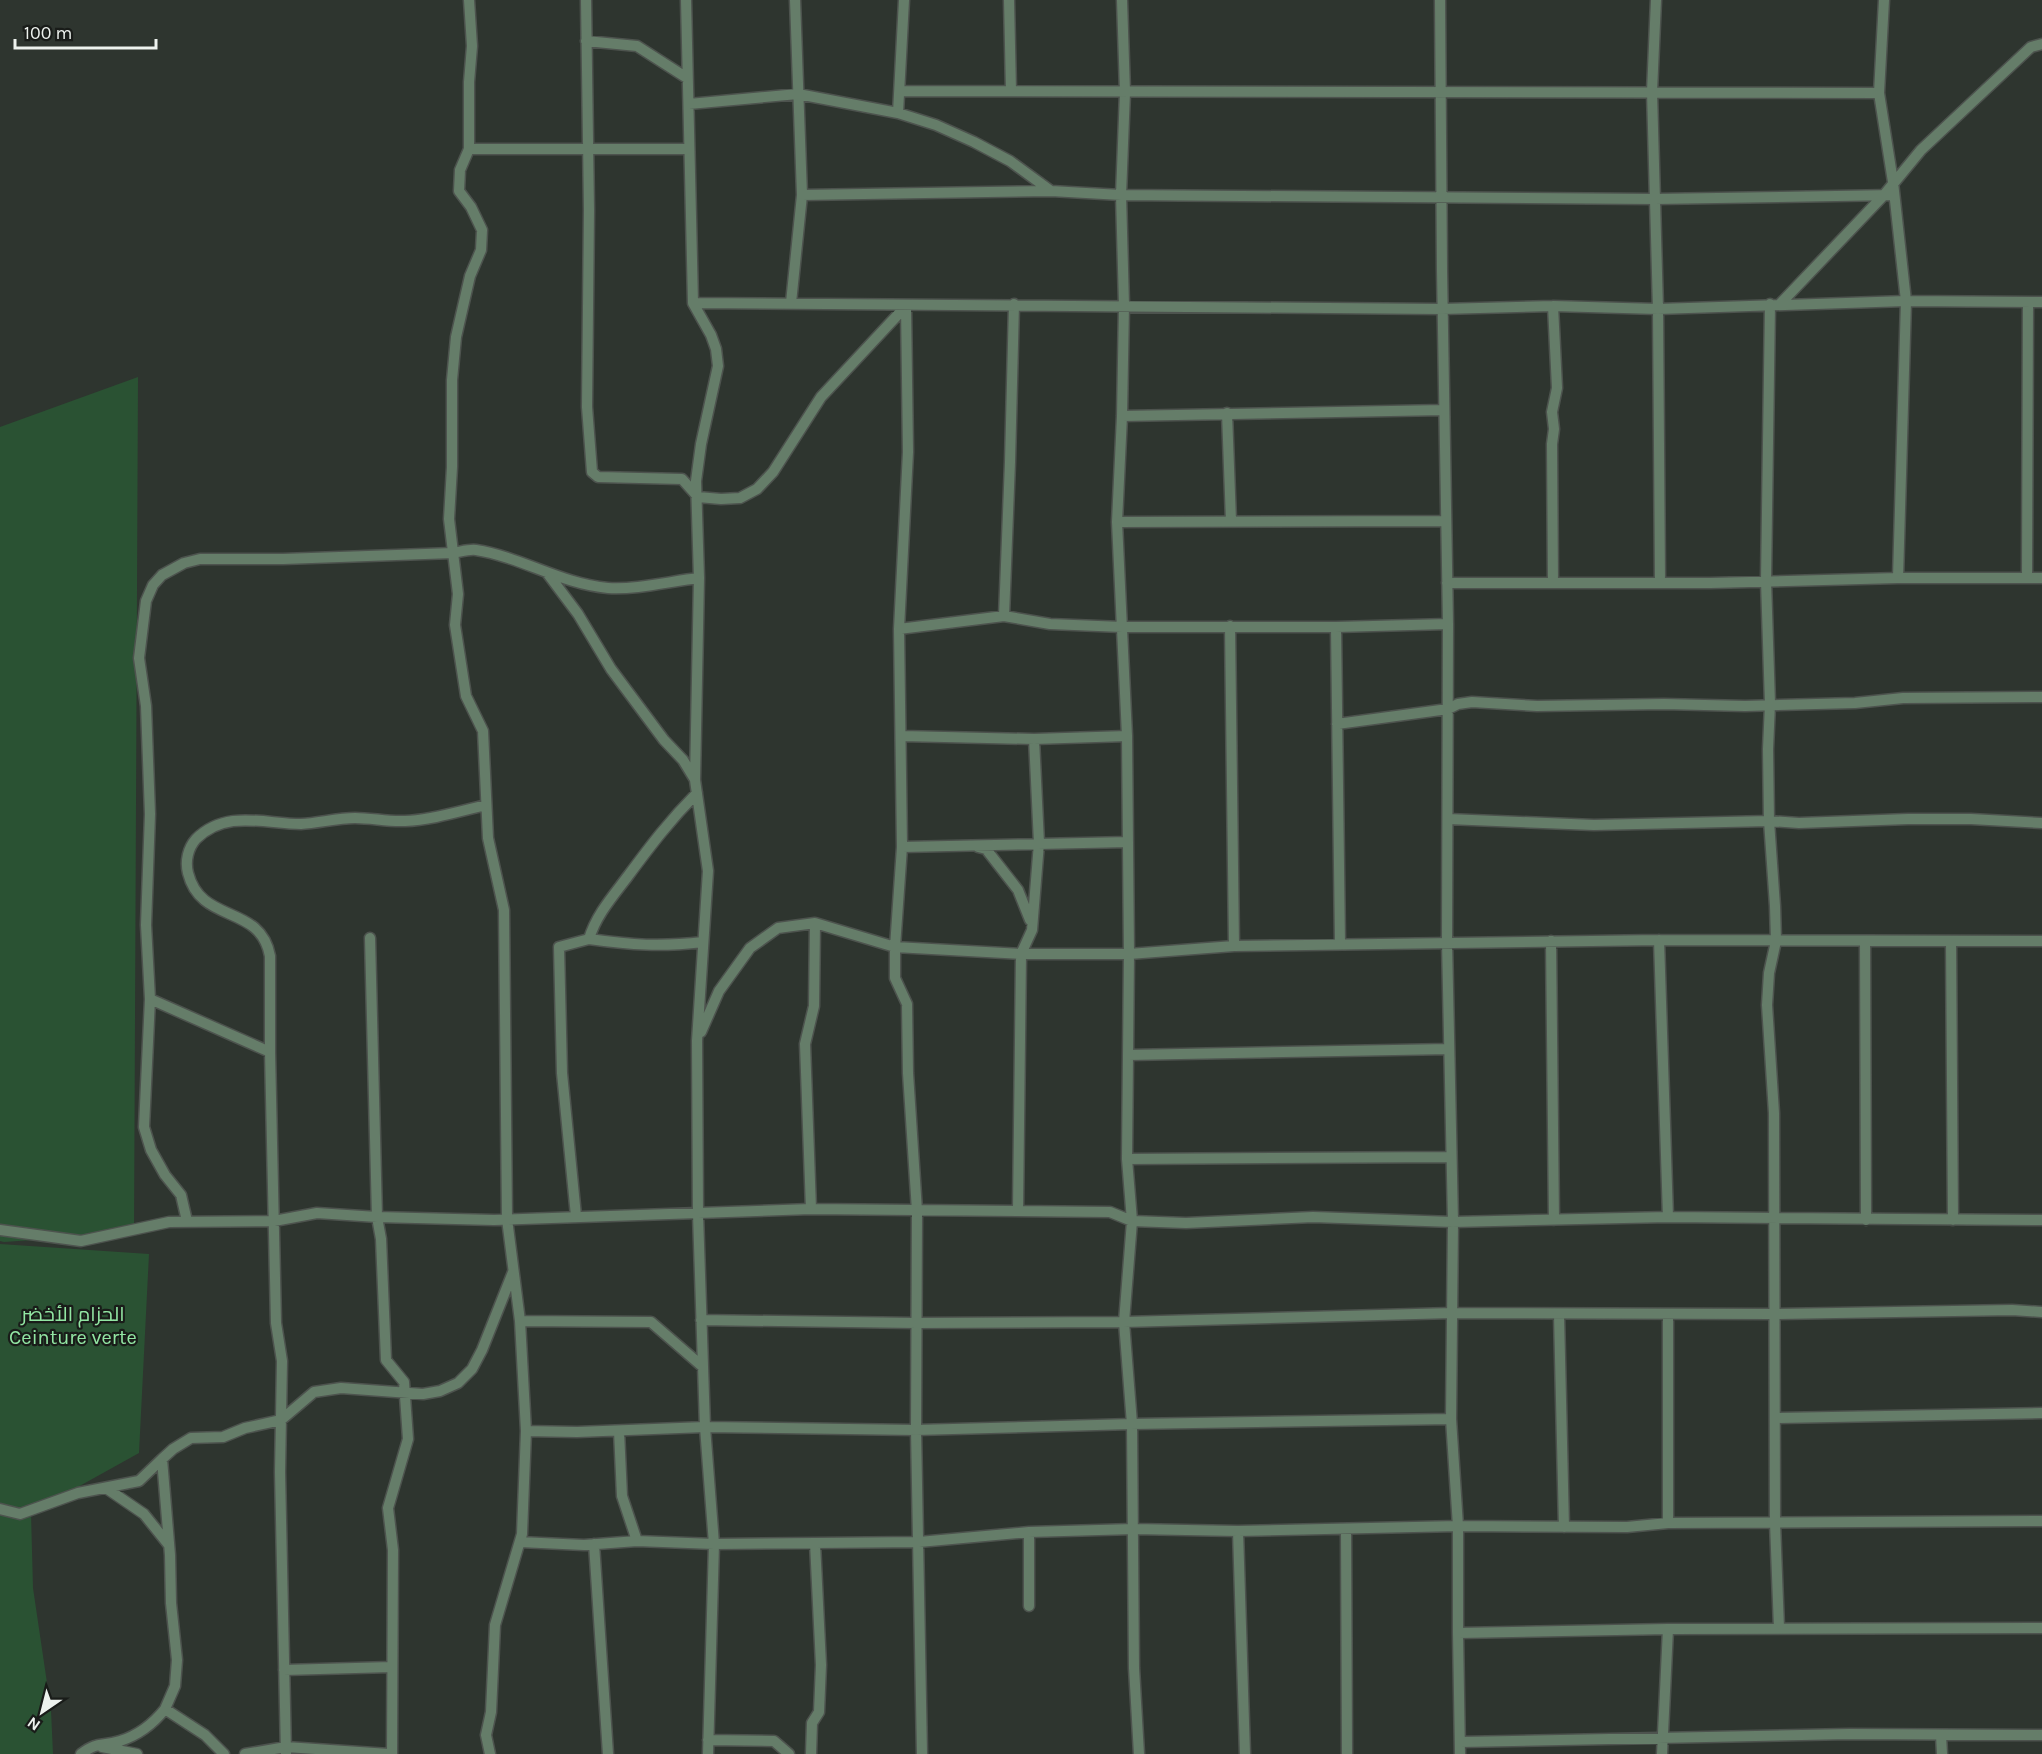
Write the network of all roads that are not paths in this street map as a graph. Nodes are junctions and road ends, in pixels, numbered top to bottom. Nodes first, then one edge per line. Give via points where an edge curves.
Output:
1 (469, 0) edge
2 (586, 0) edge
3 (686, 0) edge
4 (795, 0) edge
5 (904, 0) edge
6 (1009, 0) edge
7 (1122, 0) edge
8 (1440, 0) edge
9 (1656, 0) edge
10 (1884, 0) edge
11 (586, 41) junction
12 (2042, 44) edge
13 (687, 78) junction
14 (900, 91) junction
15 (1011, 91) junction
16 (1125, 92) junction
17 (1440, 92) junction
18 (1652, 92) junction
19 (1879, 93) junction
20 (798, 94) junction
21 (689, 104) junction
22 (898, 113) junction
23 (689, 148) junction
24 (469, 149) junction
25 (588, 149) junction
26 (1893, 182) junction
27 (1051, 191) junction
28 (802, 195) junction
29 (1121, 195) junction
30 (1889, 195) junction
31 (1443, 197) junction
32 (1655, 199) junction
33 (1906, 301) junction
34 (2042, 302) edge
35 (693, 303) junction
36 (791, 303) junction
37 (2028, 303) junction
38 (1014, 304) junction
39 (1775, 304) junction
40 (1124, 305) junction
41 (906, 306) junction
42 (1553, 306) junction
43 (1442, 309) junction
44 (1658, 309) junction
45 (1444, 410) junction
46 (1227, 413) junction
47 (1122, 416) junction
48 (698, 497) junction
49 (1231, 520) junction
50 (1446, 521) junction
51 (1117, 522) junction
52 (453, 553) junction
53 (548, 574) junction
54 (699, 578) junction
55 (1898, 578) junction
56 (2027, 578) junction
57 (2042, 578) edge
58 (1766, 581) junction
59 (1553, 582) junction
60 (1660, 582) junction
61 (1447, 583) junction
62 (1004, 616) junction
63 (1448, 624) junction
64 (1230, 626) junction
65 (1122, 627) junction
66 (1336, 627) junction
67 (899, 630) junction
68 (2042, 697) edge
69 (1770, 704) junction
70 (1448, 709) junction
71 (1337, 724) junction
72 (902, 736) junction
73 (1127, 736) junction
74 (1034, 739) junction
75 (695, 780) junction
76 (697, 793) junction
77 (486, 805) junction
78 (1448, 819) junction
79 (1769, 821) junction
80 (2042, 823) edge
81 (1128, 842) junction
82 (1039, 843) junction
83 (974, 846) junction
84 (902, 847) junction
85 (815, 923) junction
86 (1032, 923) junction
87 (369, 938) dead end
88 (589, 939) junction
89 (1659, 940) junction
90 (1551, 941) junction
91 (1776, 941) junction
92 (1951, 941) junction
93 (2042, 941) edge
94 (703, 942) junction
95 (1448, 942) junction
96 (1865, 942) junction
97 (1340, 944) junction
98 (1234, 946) junction
99 (895, 947) junction
100 (1021, 954) junction
101 (1129, 954) junction
102 (150, 999) junction
103 (697, 1041) junction
104 (1449, 1049) junction
105 (270, 1052) junction
106 (1128, 1055) junction
107 (1451, 1157) junction
108 (1127, 1159) junction
109 (811, 1209) junction
110 (1018, 1211) junction
111 (917, 1212) junction
112 (698, 1214) junction
113 (576, 1216) junction
114 (377, 1217) junction
115 (1668, 1217) junction
116 (1774, 1219) junction
117 (507, 1220) junction
118 (1554, 1220) junction
119 (1866, 1220) junction
120 (1953, 1220) junction
121 (2042, 1220) edge
122 (187, 1221) junction
123 (274, 1221) junction
124 (1132, 1221) junction
125 (1453, 1222) junction
126 (0, 1230) edge
127 (514, 1269) junction
128 (2042, 1312) edge
129 (1452, 1313) junction
130 (1668, 1314) junction
131 (1774, 1314) junction
132 (1559, 1315) junction
133 (701, 1320) junction
134 (519, 1321) junction
135 (1124, 1322) junction
136 (916, 1323) junction
137 (703, 1367) junction
138 (406, 1392) junction
139 (2042, 1413) edge
140 (1775, 1418) junction
141 (1451, 1419) junction
142 (281, 1420) junction
143 (1132, 1424) junction
144 (705, 1427) junction
145 (916, 1430) junction
146 (526, 1431) junction
147 (619, 1431) junction
148 (162, 1460) junction
149 (106, 1488) junction
150 (0, 1509) edge
151 (2042, 1521) edge
152 (1668, 1523) junction
153 (1775, 1523) junction
154 (1458, 1526) junction
155 (1564, 1527) junction
156 (1134, 1529) junction
157 (1346, 1530) junction
158 (1238, 1531) junction
159 (1029, 1532) junction
160 (637, 1541) junction
161 (520, 1542) junction
162 (919, 1542) junction
163 (815, 1543) junction
164 (594, 1544) junction
165 (714, 1544) junction
166 (168, 1545) junction
167 (1029, 1606) dead end
168 (1779, 1628) junction
169 (2042, 1628) edge
170 (1668, 1629) junction
171 (1458, 1634) junction
172 (391, 1667) junction
173 (284, 1670) junction
174 (165, 1708) junction
175 (1941, 1735) junction
176 (2042, 1735) edge
177 (1662, 1737) junction
178 (708, 1740) junction
179 (1460, 1742) junction
180 (92, 1745) junction
181 (286, 1751) edge
182 (81, 1754) edge
183 (137, 1754) edge
184 (224, 1754) edge
185 (245, 1754) edge
186 (390, 1754) edge
187 (490, 1754) edge
188 (608, 1754) edge
189 (708, 1754) edge
190 (789, 1754) edge
191 (811, 1754) edge
192 (922, 1754) edge
193 (1139, 1754) edge
194 (1245, 1754) edge
195 (1347, 1754) edge
196 (1460, 1754) edge
197 (1662, 1754) edge
198 (1941, 1754) edge

1 - 24 street
2 - 11 street
3 - 13 street
4 - 20 street
5 - 14 street
6 - 15 street
7 - 16 street
8 - 17 street
9 - 18 street
10 - 19 street
11 - 13 street via 637,46
11 - 25 street
12 - 26 street via 2031,47 1921,150
13 - 21 street
14 - 15 street
14 - 22 street
15 - 16 street
16 - 17 street
16 - 29 street
17 - 18 street
17 - 31 street
18 - 19 street
18 - 32 street
19 - 26 street
20 - 21 street
20 - 22 street
20 - 28 street
21 - 23 street
22 - 27 street via 974,142 1010,161
23 - 25 street
23 - 35 street
24 - 25 street
24 - 52 street via 460,170 459,191 482,230 481,250 463,300 452,380 449,519
25 - 48 street via 587,407 592,472 598,477 682,479
26 - 30 street
27 - 28 street
27 - 29 street
28 - 36 street
29 - 31 street
29 - 40 street
30 - 32 street
30 - 33 street
30 - 39 street
31 - 32 street
31 - 43 street
32 - 44 street
33 - 37 street
33 - 39 street
33 - 55 street
34 - 37 street
35 - 36 street
35 - 48 street via 711,335 717,366 701,444
36 - 41 street
37 - 56 street
38 - 40 street
38 - 41 street
38 - 62 street
39 - 44 street
39 - 58 street
40 - 43 street
40 - 47 street
41 - 48 street via 821,397 773,472 757,489 740,498
41 - 67 street via 908,452
42 - 43 street
42 - 44 street
42 - 59 street via 1557,388 1552,412
43 - 45 street
44 - 60 street
45 - 46 street
45 - 50 street
46 - 47 street
46 - 49 street
47 - 51 street
48 - 54 street
49 - 50 street
49 - 51 street
50 - 61 street
51 - 65 street
52 - 53 street via 474,549
52 - 77 street via 458,594 455,626 466,696 483,731
52 - 102 street via 200,559 162,575 153,585 146,601 139,658 146,706 150,814 146,925
53 - 54 street via 608,588
53 - 75 street via 611,669
54 - 75 street
55 - 56 street
55 - 58 street
56 - 57 street
58 - 60 street
58 - 69 street
59 - 60 street
59 - 61 street
61 - 63 street
62 - 65 street via 1050,624
62 - 67 street
63 - 66 street
63 - 70 street
64 - 65 street
64 - 66 street
64 - 98 street
65 - 73 street
66 - 71 street
67 - 72 street
68 - 69 street
69 - 70 street via 1537,706 1472,702
69 - 79 street
70 - 71 street
70 - 78 street
71 - 97 street
72 - 74 street
72 - 84 street
73 - 74 street
73 - 81 street
74 - 82 street
75 - 76 street
76 - 88 street via 663,828 616,891
76 - 94 street via 708,871
77 - 105 street via 405,821 355,818 297,824 238,820 214,826 194,841 187,865 196,889 215,908 253,925 267,941
77 - 117 street via 488,838 504,910
78 - 79 street via 1594,825
78 - 95 street
79 - 80 street via 1971,819
79 - 91 street
81 - 82 street
81 - 101 street
82 - 83 street
82 - 86 street
83 - 84 street
83 - 86 street via 986,849 1018,890
84 - 99 street
85 - 99 street
85 - 103 street via 778,928 750,948 719,991
85 - 109 street via 814,1006 805,1044
86 - 100 street
87 - 114 street
88 - 94 street via 643,946
88 - 113 street via 559,946 562,1073
89 - 90 street
89 - 91 street
89 - 115 street
90 - 95 street
90 - 118 street
91 - 96 street
91 - 116 street via 1767,1005 1774,1113
92 - 93 street
92 - 96 street
92 - 120 street
94 - 103 street
95 - 97 street
95 - 104 street
96 - 119 street
97 - 98 street
98 - 101 street
99 - 100 street
99 - 111 street via 895,978 907,1004
100 - 101 street
100 - 110 street
101 - 106 street
102 - 105 street
102 - 122 street via 144,1127 151,1150 181,1195
103 - 112 street
104 - 106 street
104 - 107 street
105 - 123 street
106 - 108 street
107 - 108 street
107 - 125 street
108 - 124 street
109 - 111 street
109 - 112 street
110 - 111 street
110 - 124 street via 1110,1212
111 - 136 street
112 - 113 street
112 - 133 street
113 - 117 street
114 - 117 street
114 - 123 street via 317,1213
114 - 138 street via 386,1360 404,1382
115 - 116 street
115 - 118 street
116 - 119 street
116 - 131 street
117 - 127 street
118 - 125 street
119 - 120 street
120 - 121 street
122 - 123 street
122 - 126 street via 81,1241
123 - 142 street via 276,1323 282,1361
124 - 125 street via 1186,1223 1313,1217
124 - 135 street
125 - 129 street
127 - 134 street
127 - 138 street via 472,1369 458,1383 440,1392
128 - 131 street
129 - 132 street
129 - 135 street
129 - 141 street
130 - 131 street
130 - 132 street
130 - 152 street
131 - 140 street
132 - 155 street
133 - 136 street
133 - 137 street
134 - 137 street via 651,1322
134 - 146 street
135 - 136 street
135 - 143 street
136 - 145 street
137 - 144 street
138 - 142 street via 341,1388 314,1392
138 - 172 street via 408,1439 388,1508 393,1550
139 - 140 street
140 - 153 street
141 - 143 street
141 - 154 street
142 - 148 street via 223,1437 191,1438
142 - 173 street
143 - 145 street
143 - 156 street
144 - 145 street
144 - 147 street
144 - 165 street
145 - 162 street
146 - 147 street
146 - 161 street
147 - 160 street via 621,1496
148 - 149 street via 139,1481
148 - 166 street
149 - 150 street via 78,1493 20,1514
149 - 166 street via 144,1514
151 - 153 street
152 - 153 street
152 - 155 street
153 - 168 street
154 - 155 street
154 - 157 street
154 - 171 street
156 - 158 street
156 - 159 street
156 - 193 street via 1134,1668
157 - 158 street
157 - 195 street
158 - 194 street
159 - 162 street
159 - 167 street
160 - 164 street
160 - 165 street
161 - 164 street
161 - 187 street via 495,1625 491,1712 486,1735
162 - 163 street
162 - 192 street
163 - 165 street
163 - 191 street via 821,1665 819,1712 812,1723
164 - 188 street
165 - 178 street
166 - 174 street via 177,1660 175,1686
168 - 169 street
168 - 170 street
170 - 171 street
170 - 177 street
171 - 179 street
172 - 173 street
172 - 186 street
173 - 181 street
174 - 180 street via 155,1722 141,1731 119,1741
174 - 184 street via 205,1735
175 - 176 street
175 - 177 street
175 - 198 street
177 - 179 street
177 - 197 street
178 - 189 street
178 - 190 street via 774,1741
179 - 196 street
180 - 182 street
180 - 183 street
181 - 185 street
181 - 186 street

